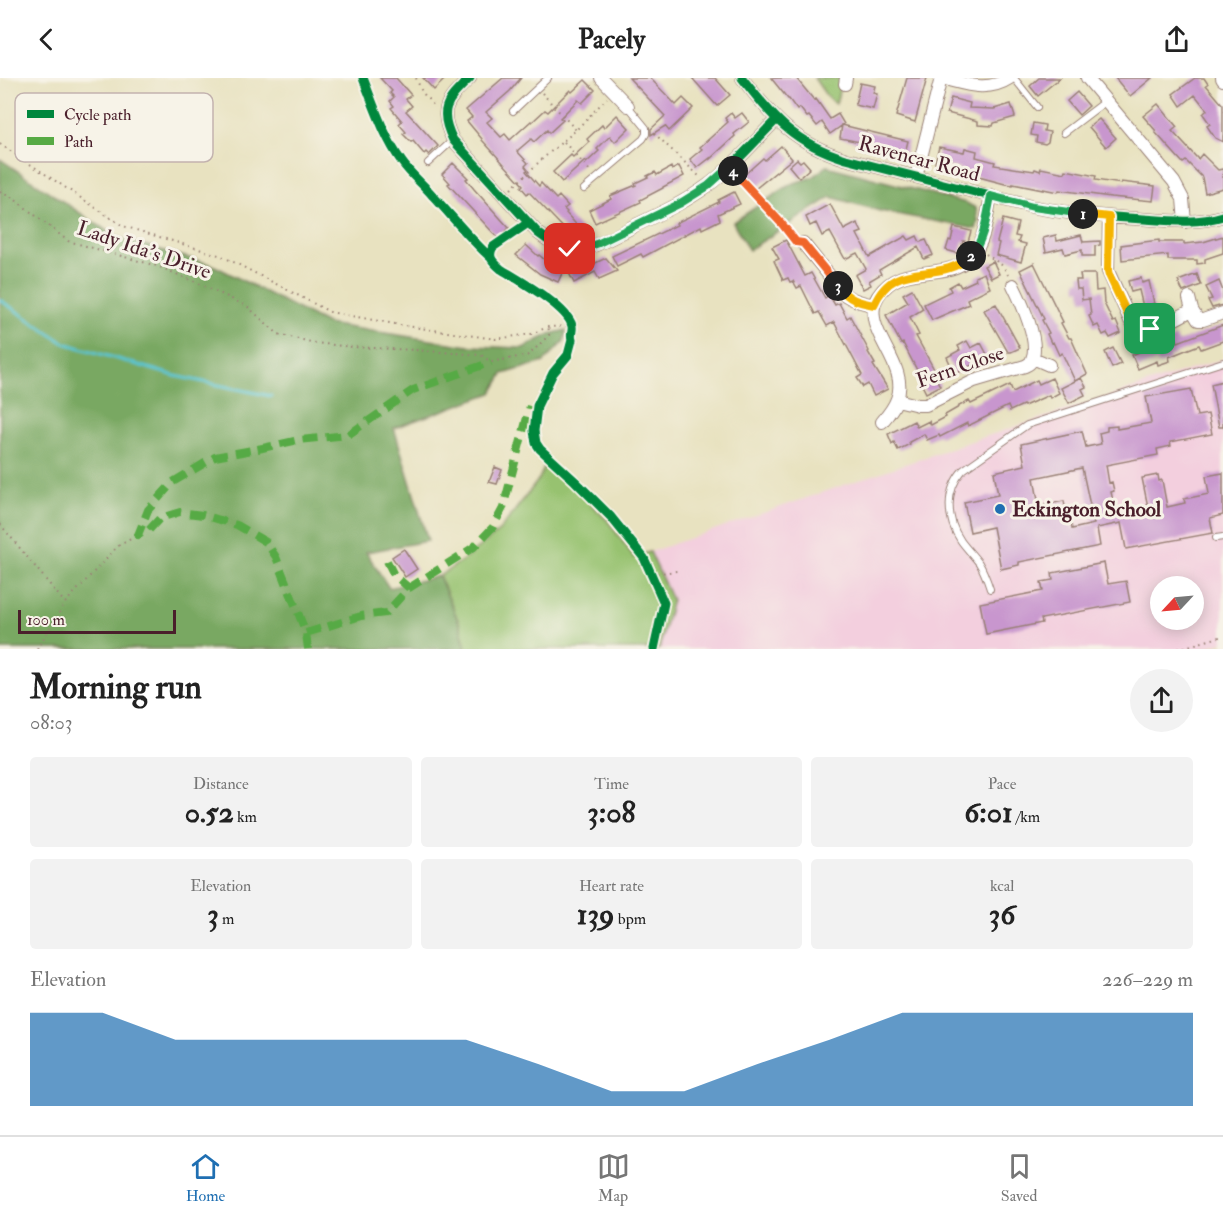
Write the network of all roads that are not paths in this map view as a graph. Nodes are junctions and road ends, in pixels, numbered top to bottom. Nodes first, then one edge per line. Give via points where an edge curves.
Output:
1 (471, 78) edge
2 (548, 78) edge
3 (601, 78) edge
4 (742, 78) edge
5 (941, 78) edge
6 (1010, 78) edge
7 (1087, 78) edge
8 (1106, 100) junction
9 (628, 106) joint
10 (1037, 107) dead end
11 (513, 111) dead end
12 (776, 120) junction
13 (1064, 133) dead end
14 (453, 140) junction
15 (428, 164) dead end
16 (916, 177) junction
17 (584, 189) dead end
18 (991, 196) junction
19 (1223, 216) edge
20 (1109, 217) junction
21 (1185, 222) junction
22 (803, 243) road end
23 (824, 248) dead end
24 (814, 257) junction
25 (1013, 285) road end
26 (874, 305) junction
27 (1223, 313) edge
28 (1033, 358) junction
29 (1223, 362) edge
30 (1049, 365) dead end
31 (897, 400) junction
32 (882, 422) dead end
33 (990, 589) dead end

1 - 14 street via 447,104 446,122
2 - 11 lane
3 - 9 street
4 - 12 street, Ravencar Road
5 - 6 street via 990,87
5 - 16 street
6 - 10 lane
7 - 8 street
8 - 13 lane
8 - 21 street via 1174,182 1183,199
9 - 17 lane via 646,128 646,134
12 - 14 street via 708,186 670,209 582,249 548,241
12 - 16 street, Ravencar Road via 803,141 832,155
14 - 15 lane
16 - 18 street, Ravencar Road
18 - 20 street, Ravencar Road via 1033,207
18 - 26 street via 978,248 972,256 954,267 900,277 884,289
19 - 21 street, Ravencar Road
20 - 21 street, Ravencar Road
20 - 27 street via 1108,271 1134,325 1143,330 1165,324 1191,304 1198,320
22 - 24 street
23 - 24 street
24 - 26 street via 845,295
25 - 28 street, Fern Close via 1032,337
26 - 31 street via 876,327 898,377
28 - 30 street, Fern Close
28 - 31 street, Fern Close via 1025,366 974,381 926,405
29 - 33 lane via 1027,425 963,470 951,494 952,524 978,562
31 - 32 street

